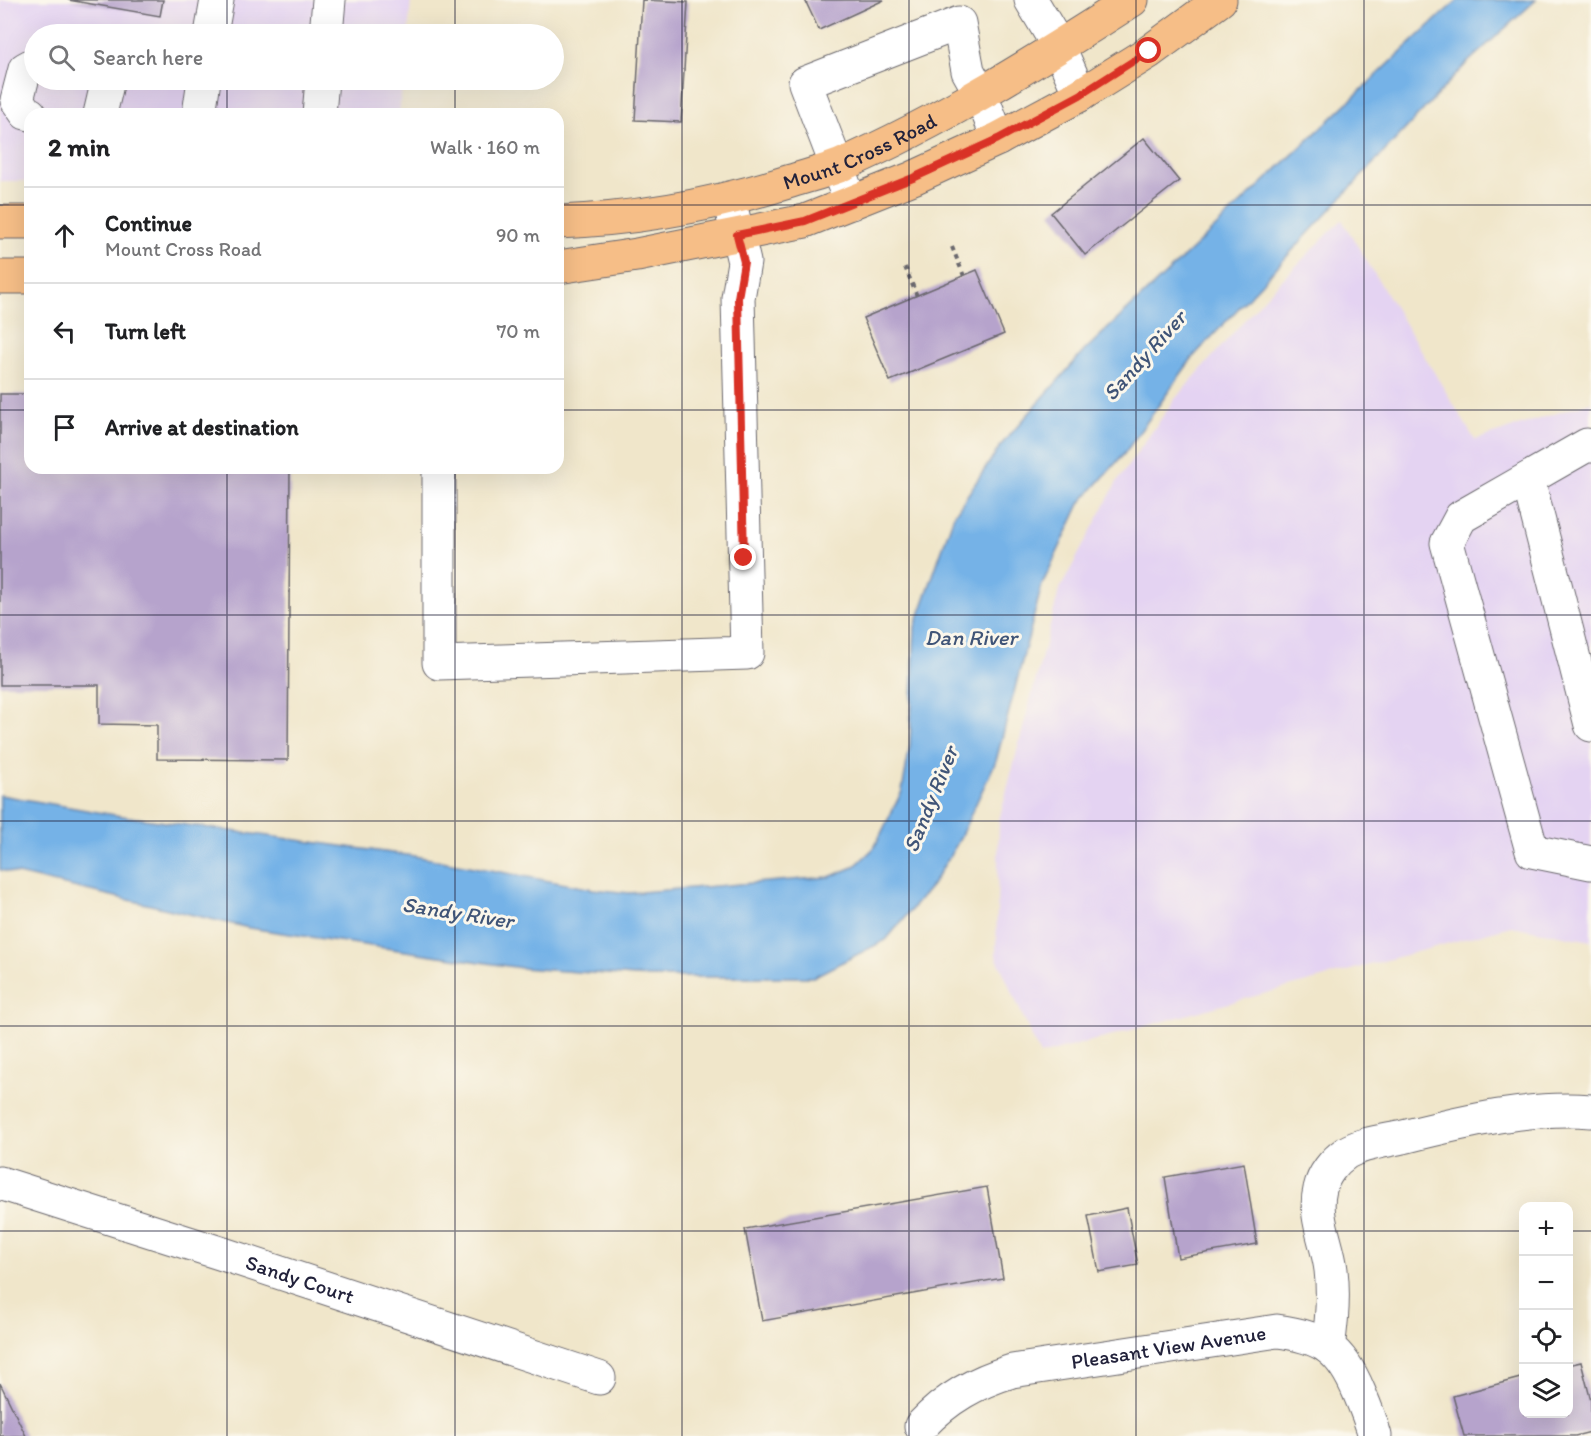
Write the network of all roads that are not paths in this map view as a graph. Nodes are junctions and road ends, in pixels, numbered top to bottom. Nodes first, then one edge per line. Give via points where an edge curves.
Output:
1 (217, 0) edge
2 (329, 0) edge
3 (1031, 0) edge
4 (1132, 0) edge
5 (1220, 0) edge
6 (213, 24) edge
7 (327, 24) edge
8 (1059, 47) junction
9 (24, 73) edge
10 (106, 90) edge
11 (203, 90) edge
12 (321, 90) edge
13 (981, 94) junction
14 (1080, 95) junction
15 (101, 108) edge
16 (200, 108) edge
17 (320, 108) edge
18 (24, 110) edge
19 (998, 139) junction
20 (836, 167) junction
21 (729, 199) junction
22 (851, 203) junction
23 (564, 221) edge
24 (0, 222) edge
25 (24, 222) edge
26 (737, 235) junction
27 (564, 266) edge
28 (0, 277) edge
29 (24, 277) edge
30 (1591, 446) edge
31 (439, 474) edge
32 (1528, 479) junction
33 (1591, 725) edge
34 (1591, 863) edge
35 (1591, 1111) edge
36 (0, 1183) edge
37 (1328, 1347) junction
38 (598, 1378) dead end
39 (921, 1426) dead end
40 (1375, 1436) edge

1 - 6 street
2 - 7 street
3 - 8 street
4 - 8 main road, Mount Cross Road
5 - 14 main road, Mount Cross Road
8 - 13 main road, Mount Cross Road
8 - 14 street
9 - 18 street via 17,100
10 - 15 street
11 - 16 street
12 - 17 street
13 - 19 street
13 - 20 main road, Mount Cross Road
13 - 20 street via 968,71 959,23 805,83
14 - 19 main road, Mount Cross Road
19 - 22 main road, Mount Cross Road
20 - 21 main road, Mount Cross Road
20 - 22 street
21 - 23 main road, Mount Cross Road via 665,213
21 - 26 street
22 - 26 main road, Mount Cross Road via 805,221
24 - 25 main road
26 - 27 main road, Mount Cross Road
26 - 31 street via 744,262 738,298 747,653 439,663
28 - 29 main road
30 - 32 street
32 - 33 street
32 - 34 street via 1461,517 1447,543 1532,851
35 - 37 street via 1538,1110 1458,1123 1346,1153 1330,1168 1320,1188 1318,1210 1331,1269 1333,1312
36 - 38 street, Sandy Court
37 - 39 street, Pleasant View Avenue via 1303,1334 1277,1331 1012,1371 959,1393
37 - 40 street, Pleasant View Avenue via 1350,1370

